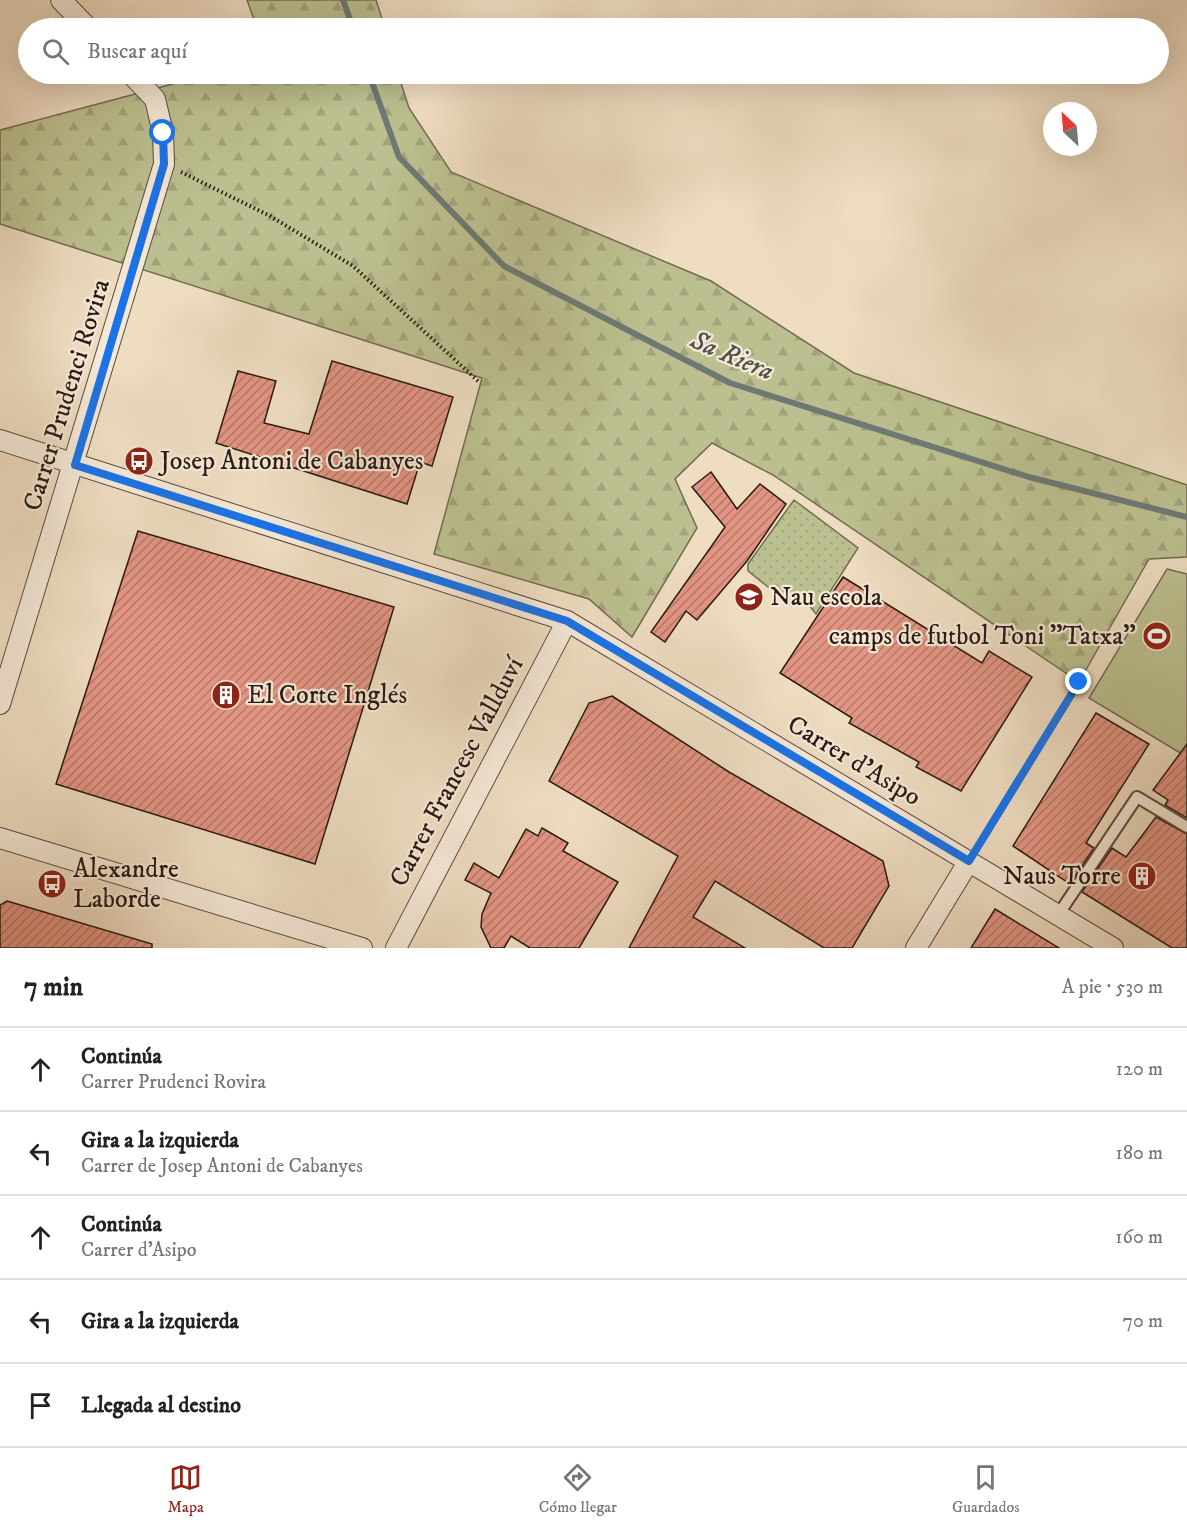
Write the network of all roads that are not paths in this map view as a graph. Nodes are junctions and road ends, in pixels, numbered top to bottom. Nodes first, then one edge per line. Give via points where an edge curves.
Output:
1 (61, 0) edge
2 (78, 18) edge
3 (141, 84) edge
4 (0, 440) edge
5 (75, 465) junction
6 (567, 621) junction
7 (0, 704) edge
8 (1187, 827) edge
9 (0, 838) edge
10 (969, 861) junction
11 (1058, 915) junction
12 (362, 948) edge
13 (396, 948) edge
14 (915, 948) edge
15 (1113, 948) edge

1 - 2 street
3 - 5 street, Carrer Prudenci Rovira via 155,99 163,133 164,164
4 - 5 street, Carrer d'Asipo
5 - 6 street, Carrer d'Asipo
5 - 7 street, Carrer Prudenci Rovira
6 - 10 street, Carrer d'Asipo
6 - 13 street, Carrer Francesc Vallduví
8 - 11 lane via 1137,797
9 - 12 street
10 - 11 street, Carrer d'Asipo
10 - 14 street
11 - 15 street, Carrer d'Asipo

